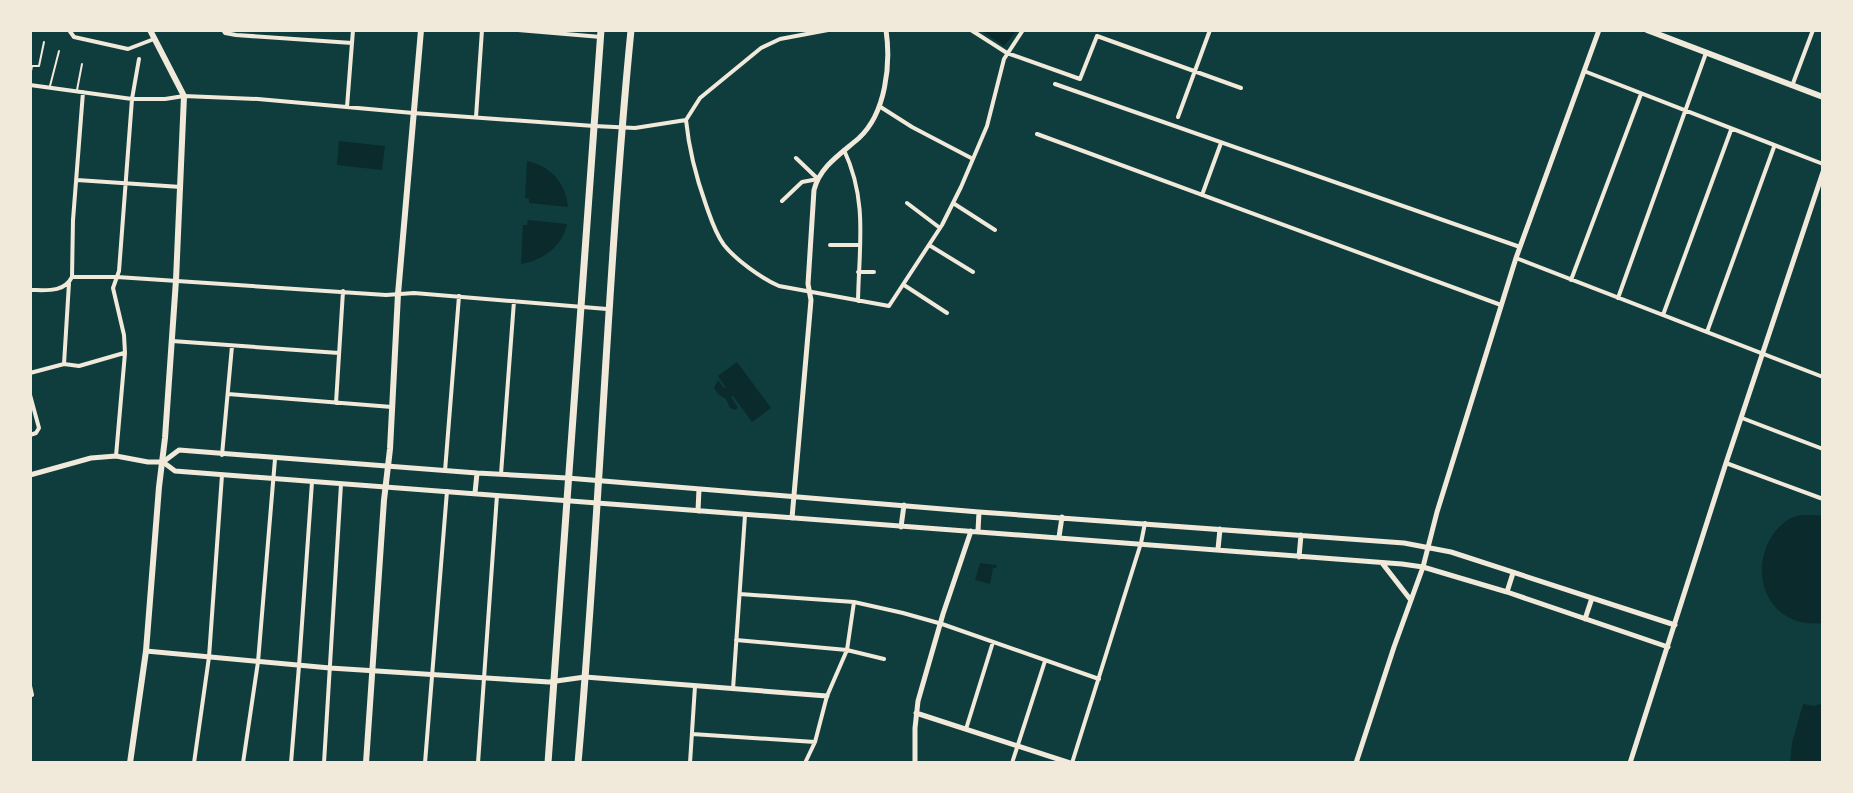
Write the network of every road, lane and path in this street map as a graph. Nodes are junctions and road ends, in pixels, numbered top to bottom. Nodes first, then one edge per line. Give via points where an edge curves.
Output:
1 (69, 30) edge
2 (150, 30) edge
3 (223, 30) edge
4 (353, 30) edge
5 (421, 30) edge
6 (482, 30) edge
7 (518, 30) edge
8 (631, 30) edge
9 (828, 30) edge
10 (886, 30) edge
11 (971, 30) edge
12 (1023, 30) edge
13 (1209, 30) edge
14 (1599, 30) edge
15 (1647, 30) edge
16 (1813, 30) edge
17 (601, 34) edge
18 (154, 39) junction
19 (44, 42) dead end
20 (352, 43) junction
21 (59, 51) dead end
22 (1007, 53) junction
23 (1706, 53) junction
24 (139, 59) dead end
25 (82, 64) dead end
26 (1584, 71) junction
27 (1195, 72) junction
28 (30, 76) edge
29 (1055, 84) dead end
30 (30, 85) edge
31 (1792, 86) junction
32 (49, 87) junction
33 (1241, 88) dead end
34 (77, 91) junction
35 (83, 92) junction
36 (1641, 94) junction
37 (184, 96) junction
38 (1823, 97) edge
39 (132, 99) junction
40 (879, 106) junction
41 (347, 107) junction
42 (1685, 111) junction
43 (413, 113) junction
44 (476, 117) junction
45 (1178, 117) dead end
46 (686, 120) junction
47 (594, 126) junction
48 (622, 127) junction
49 (1731, 129) junction
50 (1037, 134) dead end
51 (1221, 143) junction
52 (1774, 147) junction
53 (844, 150) junction
54 (796, 158) dead end
55 (973, 159) junction
56 (1823, 164) edge
57 (1823, 172) edge
58 (818, 179) junction
59 (77, 180) junction
60 (125, 183) junction
61 (181, 187) junction
62 (1202, 195) junction
63 (782, 201) dead end
64 (907, 203) dead end
65 (953, 203) junction
66 (940, 228) junction
67 (995, 230) dead end
68 (830, 245) dead end
69 (860, 245) junction
70 (929, 245) junction
71 (1520, 247) junction
72 (1516, 258) junction
73 (858, 272) junction
74 (874, 272) dead end
75 (973, 272) dead end
76 (72, 277) junction
77 (117, 277) junction
78 (176, 280) junction
79 (1571, 280) junction
80 (69, 283) junction
81 (904, 285) junction
82 (30, 290) edge
83 (343, 291) junction
84 (809, 291) junction
85 (398, 294) junction
86 (459, 296) junction
87 (1618, 298) junction
88 (514, 301) junction
89 (858, 301) junction
90 (1501, 305) junction
91 (581, 307) junction
92 (610, 309) junction
93 (947, 313) dead end
94 (1663, 315) junction
95 (1707, 332) junction
96 (172, 341) junction
97 (232, 346) junction
98 (125, 353) junction
99 (339, 353) junction
100 (1764, 353) junction
101 (64, 364) junction
102 (30, 373) edge
103 (1823, 375) edge
104 (228, 394) junction
105 (30, 395) edge
106 (336, 403) junction
107 (392, 407) junction
108 (1742, 418) junction
109 (30, 435) edge
110 (1823, 449) edge
111 (222, 455) junction
112 (116, 456) junction
113 (275, 459) junction
114 (163, 462) junction
115 (1726, 463) junction
116 (389, 466) junction
117 (445, 471) junction
118 (477, 473) junction
119 (222, 474) junction
120 (501, 474) junction
121 (30, 475) edge
122 (273, 478) junction
123 (567, 478) junction
124 (598, 481) junction
125 (312, 482) junction
126 (341, 484) junction
127 (386, 486) junction
128 (699, 489) junction
129 (447, 491) junction
130 (475, 493) junction
131 (497, 495) junction
132 (793, 497) junction
133 (1823, 499) edge
134 (566, 500) junction
135 (597, 502) junction
136 (904, 505) junction
137 (698, 511) junction
138 (979, 512) junction
139 (745, 515) junction
140 (1062, 517) junction
141 (792, 518) junction
142 (1145, 523) junction
143 (901, 527) junction
144 (1220, 529) junction
145 (975, 531) junction
146 (1301, 535) junction
147 (1059, 537) junction
148 (1141, 543) junction
149 (1428, 547) junction
150 (1218, 549) junction
151 (1299, 557) junction
152 (1382, 562) junction
153 (1423, 567) junction
154 (1513, 573) junction
155 (1507, 592) junction
156 (740, 594) junction
157 (1592, 598) junction
158 (1411, 600) junction
159 (854, 602) junction
160 (1585, 619) junction
161 (942, 624) junction
162 (1675, 625) junction
163 (736, 640) junction
164 (993, 642) junction
165 (1668, 647) junction
166 (847, 650) junction
167 (146, 651) junction
168 (209, 657) junction
169 (884, 659) dead end
170 (1045, 661) junction
171 (258, 662) junction
172 (299, 666) junction
173 (330, 668) junction
174 (372, 671) junction
175 (433, 675) junction
176 (585, 677) junction
177 (484, 678) junction
178 (1099, 679) junction
179 (554, 681) junction
180 (30, 686) edge
181 (695, 686) junction
182 (733, 689) junction
183 (32, 695) dead end
184 (827, 696) junction
185 (916, 713) junction
186 (966, 729) junction
187 (692, 734) junction
188 (815, 742) junction
189 (1017, 746) junction
190 (130, 763) edge
191 (194, 763) edge
192 (243, 763) edge
193 (291, 763) edge
194 (324, 763) edge
195 (366, 763) edge
196 (425, 763) edge
197 (478, 763) edge
198 (548, 763) edge
199 (578, 763) edge
200 (690, 763) edge
201 (805, 763) edge
202 (915, 763) edge
203 (1012, 763) edge
204 (1071, 763) edge
205 (1356, 763) edge
206 (1630, 763) edge

1 - 18 street via 74,37 128,49
2 - 18 main road
3 - 20 street
4 - 20 street
5 - 43 main road
6 - 44 street
7 - 17 street
8 - 48 main road
9 - 46 street via 761,48 700,98
10 - 40 street via 887,64
11 - 22 street
12 - 22 street
13 - 27 street
14 - 26 street
15 - 23 main road
16 - 31 street
17 - 47 main road
18 - 37 main road
19 - 28 lane via 39,66 32,66
20 - 41 street
21 - 32 lane
22 - 27 street via 1080,79 1097,36
22 - 55 street
23 - 31 main road
23 - 42 street
24 - 39 street
25 - 34 lane
26 - 36 street
26 - 71 street
27 - 33 street
27 - 45 street
29 - 51 street
30 - 32 street
31 - 38 main road
32 - 34 street
34 - 35 street
35 - 39 street
35 - 59 street
36 - 42 street
36 - 79 street
37 - 39 street
37 - 41 street
37 - 61 main road
39 - 60 street
40 - 53 street via 869,127
40 - 55 street
41 - 43 street
42 - 49 street
42 - 87 street
43 - 44 street
43 - 85 main road
44 - 47 street
46 - 48 street
46 - 84 street via 693,167 723,244 770,282
47 - 48 street
47 - 91 main road
48 - 92 main road
49 - 52 street
49 - 94 street
50 - 62 street
51 - 62 street
51 - 71 street
52 - 56 street
52 - 95 street
53 - 58 street
53 - 69 street via 860,201
54 - 58 street
55 - 65 street
57 - 100 street
58 - 63 street via 802,182
58 - 84 street
59 - 60 street
59 - 76 street
60 - 61 street
60 - 77 street
61 - 78 main road
62 - 90 street
64 - 66 street
65 - 66 street
65 - 67 street
66 - 70 street
68 - 69 street
69 - 73 street
70 - 75 street
70 - 81 street
71 - 72 street
72 - 79 street
72 - 90 street
73 - 74 street
73 - 89 street
76 - 77 street
76 - 80 street
77 - 78 street
77 - 98 street via 113,288
78 - 83 street
78 - 96 main road
79 - 87 street
80 - 82 street via 61,289
80 - 101 street
81 - 89 street via 889,306
81 - 93 street
83 - 85 street
83 - 99 street
84 - 89 street
84 - 132 street
85 - 86 street
85 - 107 main road
86 - 88 street
86 - 117 street
87 - 94 street
88 - 91 street
88 - 120 street
90 - 149 street
91 - 92 street
91 - 123 main road
92 - 124 main road
94 - 95 street
95 - 100 street
96 - 97 street
96 - 114 main road
97 - 99 street
97 - 104 street
98 - 101 street via 79,366
98 - 112 street
99 - 106 street
100 - 103 street
100 - 108 street
101 - 102 street
104 - 106 street
104 - 111 street
105 - 109 street via 39,428
106 - 107 street
107 - 116 main road
108 - 110 street
108 - 115 street
111 - 113 street
111 - 114 street via 178,450
112 - 114 street
112 - 121 street
113 - 116 street
113 - 122 street
114 - 119 street via 175,471
114 - 167 main road
115 - 133 street
115 - 162 street
116 - 117 street
116 - 127 main road
117 - 118 street
118 - 120 street
118 - 130 street
119 - 122 street
119 - 168 street
120 - 123 street
122 - 125 street
122 - 171 street
123 - 124 street
123 - 134 main road
124 - 128 street
124 - 135 main road
125 - 126 street
125 - 172 street
126 - 127 street
126 - 173 street
127 - 129 street
127 - 174 main road
128 - 132 street
128 - 137 street
129 - 130 street
129 - 175 street
130 - 131 street
131 - 134 street
131 - 177 street
132 - 136 street
132 - 141 street
134 - 135 street
134 - 179 main road
135 - 137 street
135 - 176 main road
136 - 138 street
136 - 143 street
137 - 139 street
138 - 140 street
138 - 145 street
139 - 141 street
139 - 156 street
140 - 142 street
140 - 147 street
141 - 143 street
142 - 144 street
142 - 148 street
143 - 145 street
144 - 146 street
144 - 150 street
145 - 147 street
145 - 161 street
146 - 149 street
146 - 151 street
147 - 148 street
148 - 150 street
148 - 178 street
149 - 153 street
149 - 154 street
150 - 151 street
151 - 152 street
152 - 153 street
152 - 158 street
153 - 155 street
153 - 158 street
154 - 155 street
154 - 157 street
155 - 160 street
156 - 159 street
156 - 163 street
157 - 160 street
157 - 162 street
158 - 205 street
159 - 161 street
159 - 166 street
160 - 165 street
161 - 164 street
161 - 185 street
162 - 165 street
163 - 166 street
163 - 182 street
164 - 170 street
164 - 186 street
165 - 206 street
166 - 169 street
166 - 184 street
167 - 168 street
167 - 190 main road
168 - 171 street
168 - 191 street
170 - 178 street
170 - 189 street
171 - 172 street
171 - 192 street
172 - 173 street
172 - 193 street
173 - 174 street
173 - 194 street
174 - 175 street
174 - 195 main road
175 - 177 street
175 - 196 street
176 - 179 street
176 - 181 street
176 - 199 main road
177 - 179 street
177 - 197 street
178 - 204 street
179 - 198 main road
180 - 183 street
181 - 182 street
181 - 187 street
182 - 184 street
184 - 188 street
185 - 186 street
185 - 202 street
186 - 189 street
187 - 188 street
187 - 200 street
188 - 201 street
189 - 203 street
189 - 204 street

